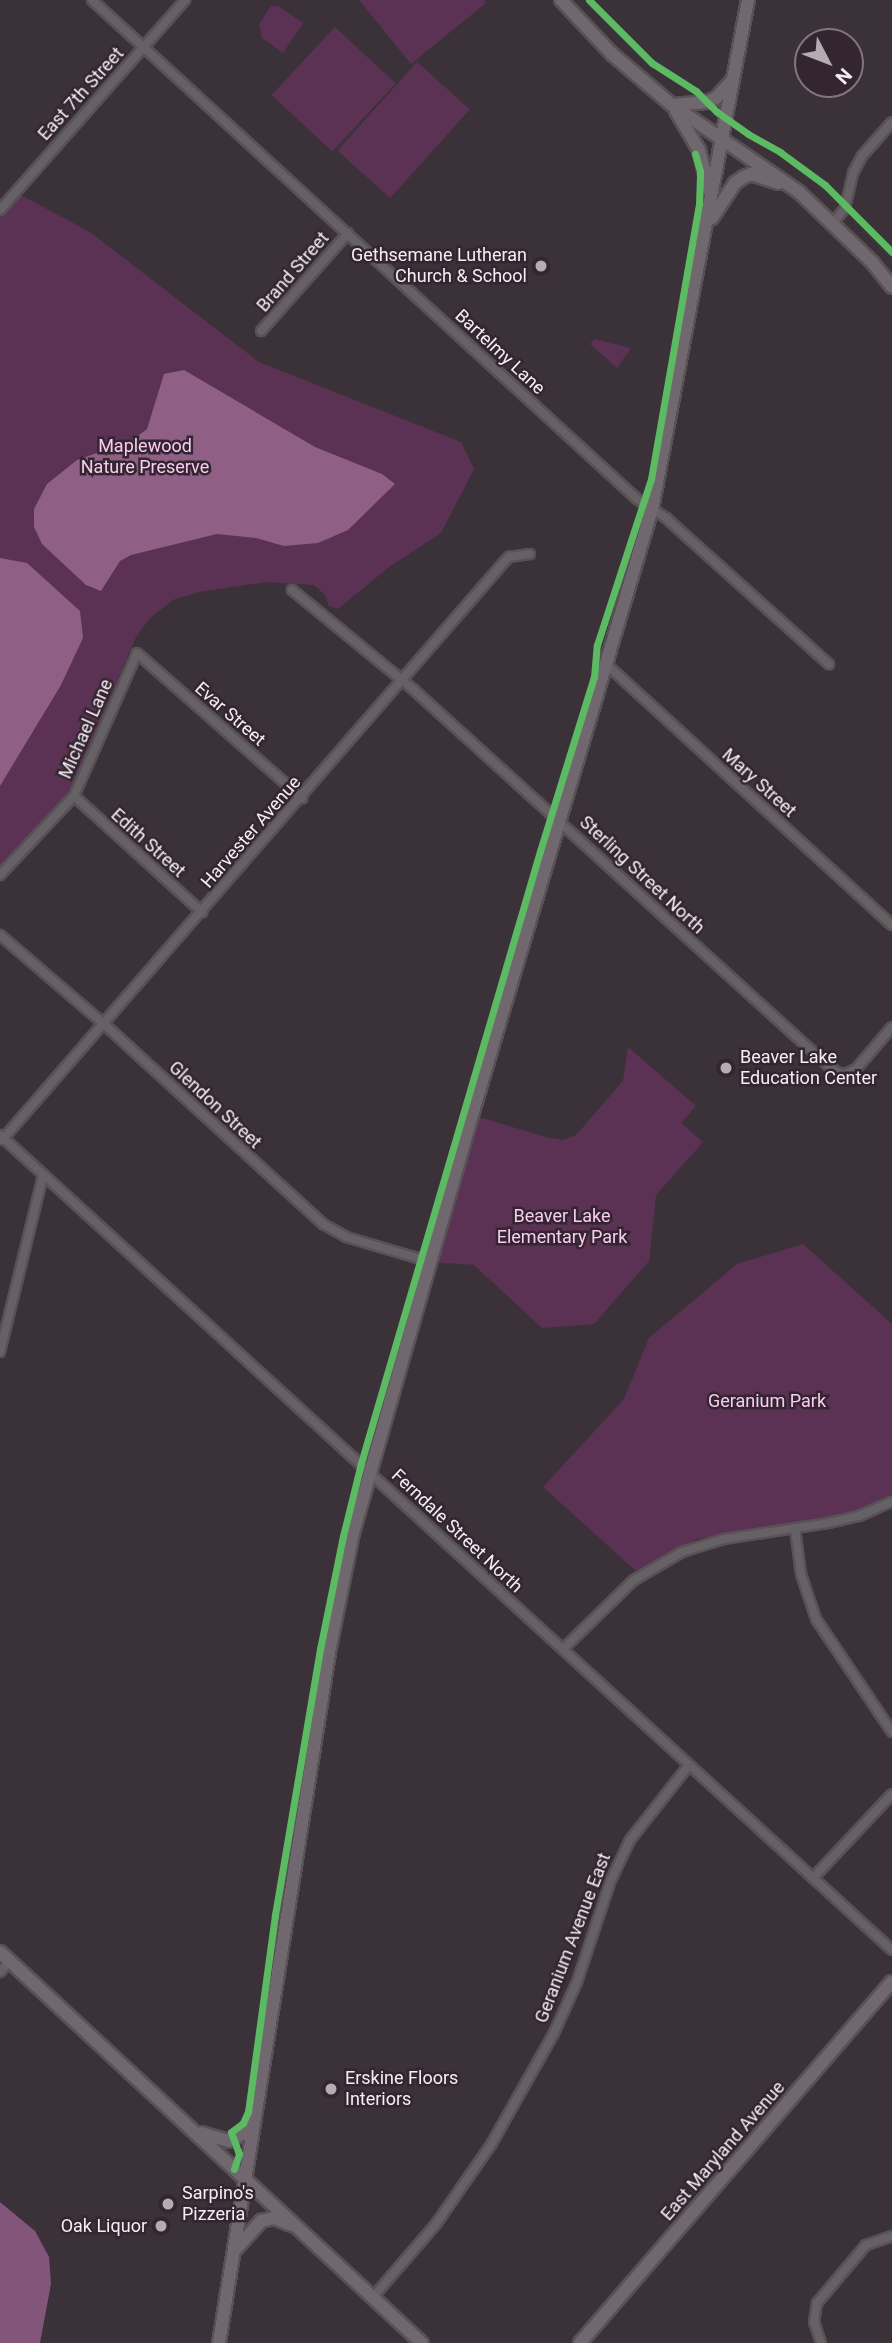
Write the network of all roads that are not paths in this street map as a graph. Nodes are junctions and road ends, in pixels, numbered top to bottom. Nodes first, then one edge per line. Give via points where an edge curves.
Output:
1 (92, 0) edge
2 (185, 0) edge
3 (561, 0) edge
4 (748, 0) edge
5 (144, 47) junction
6 (735, 77) junction
7 (672, 105) junction
8 (892, 122) edge
9 (723, 140) junction
10 (792, 187) junction
11 (710, 204) junction
12 (0, 210) edge
13 (833, 223) junction
14 (705, 231) junction
15 (348, 233) junction
16 (892, 287) edge
17 (261, 331) dead end
18 (652, 509) junction
19 (530, 554) dead end
20 (292, 590) dead end
21 (137, 653) joint
22 (606, 664) junction
23 (829, 664) dead end
24 (401, 682) junction
25 (74, 796) junction
26 (302, 798) junction
27 (560, 820) junction
28 (0, 875) edge
29 (202, 912) junction
30 (892, 925) edge
31 (0, 934) edge
32 (104, 1024) junction
33 (892, 1027) edge
34 (1, 1139) edge
35 (43, 1175) junction
36 (431, 1262) junction
37 (0, 1352) edge
38 (370, 1472) junction
39 (892, 1501) edge
40 (795, 1528) junction
41 (563, 1649) junction
42 (892, 1732) edge
43 (689, 1765) junction
44 (892, 1794) edge
45 (813, 1878) junction
46 (892, 1950) edge
47 (0, 1952) edge
48 (10, 1961) junction
49 (0, 1972) edge
50 (892, 1982) edge
51 (256, 2118) junction
52 (189, 2127) junction
53 (246, 2180) junction
54 (298, 2228) junction
55 (892, 2235) edge
56 (234, 2252) junction
57 (373, 2297) junction
58 (219, 2343) edge
59 (422, 2343) edge
60 (580, 2343) edge
61 (821, 2343) edge

1 - 5 street, Bartelmy Lane
2 - 5 street, East 7th Street
3 - 7 main road via 612,54
4 - 6 main road
5 - 12 street, East 7th Street
5 - 15 street, Bartelmy Lane
6 - 7 main road via 708,102
6 - 9 main road
7 - 9 main road
7 - 11 main road via 699,150
8 - 13 street via 862,156 845,208
9 - 10 main road
9 - 11 main road
10 - 13 main road
10 - 14 main road via 751,174 744,177 721,200
11 - 14 main road
13 - 16 main road
14 - 18 main road
15 - 17 street, Brand Street
15 - 18 street, Bartelmy Lane
18 - 22 main road
18 - 23 street, Bartelmy Lane
19 - 24 street, Harvester Avenue via 509,557
20 - 24 street, Sterling Street North
21 - 25 street, Michael Lane
21 - 26 street, Evar Street
22 - 27 main road
22 - 30 street, Mary Street
24 - 26 street, Harvester Avenue
24 - 27 street, Sterling Street North
25 - 28 street, Michael Lane
25 - 29 street, Edith Street
26 - 29 street, Harvester Avenue
27 - 33 street, Sterling Street North via 832,1069 843,1074 856,1069
27 - 36 main road
29 - 32 street, Harvester Avenue
31 - 32 street, Glendon Street
32 - 34 street, Harvester Avenue
32 - 36 street, Glendon Street via 323,1224 346,1237
34 - 35 street, Ferndale Street North
35 - 37 street
35 - 38 street, Ferndale Street North
36 - 38 main road
38 - 41 street, Ferndale Street North
38 - 51 main road via 330,1647
39 - 40 street via 859,1516
40 - 41 street via 724,1539 674,1556 617,1594
40 - 42 street via 801,1574 816,1619
41 - 43 street, Ferndale Street North
43 - 45 street, Ferndale Street North
43 - 57 street, Geranium Avenue East via 630,1840 611,1880 577,1982 503,2124 436,2224
44 - 45 street
45 - 46 street, Ferndale Street North
47 - 48 main road
48 - 49 street
48 - 52 main road
50 - 60 main road, East Maryland Avenue
51 - 52 main road via 245,2132 229,2140
51 - 53 main road
52 - 53 main road
53 - 54 main road
53 - 56 main road
54 - 56 main road via 265,2219 252,2227
54 - 57 main road
55 - 61 street via 866,2245 817,2303 814,2322
56 - 58 main road
57 - 59 main road

